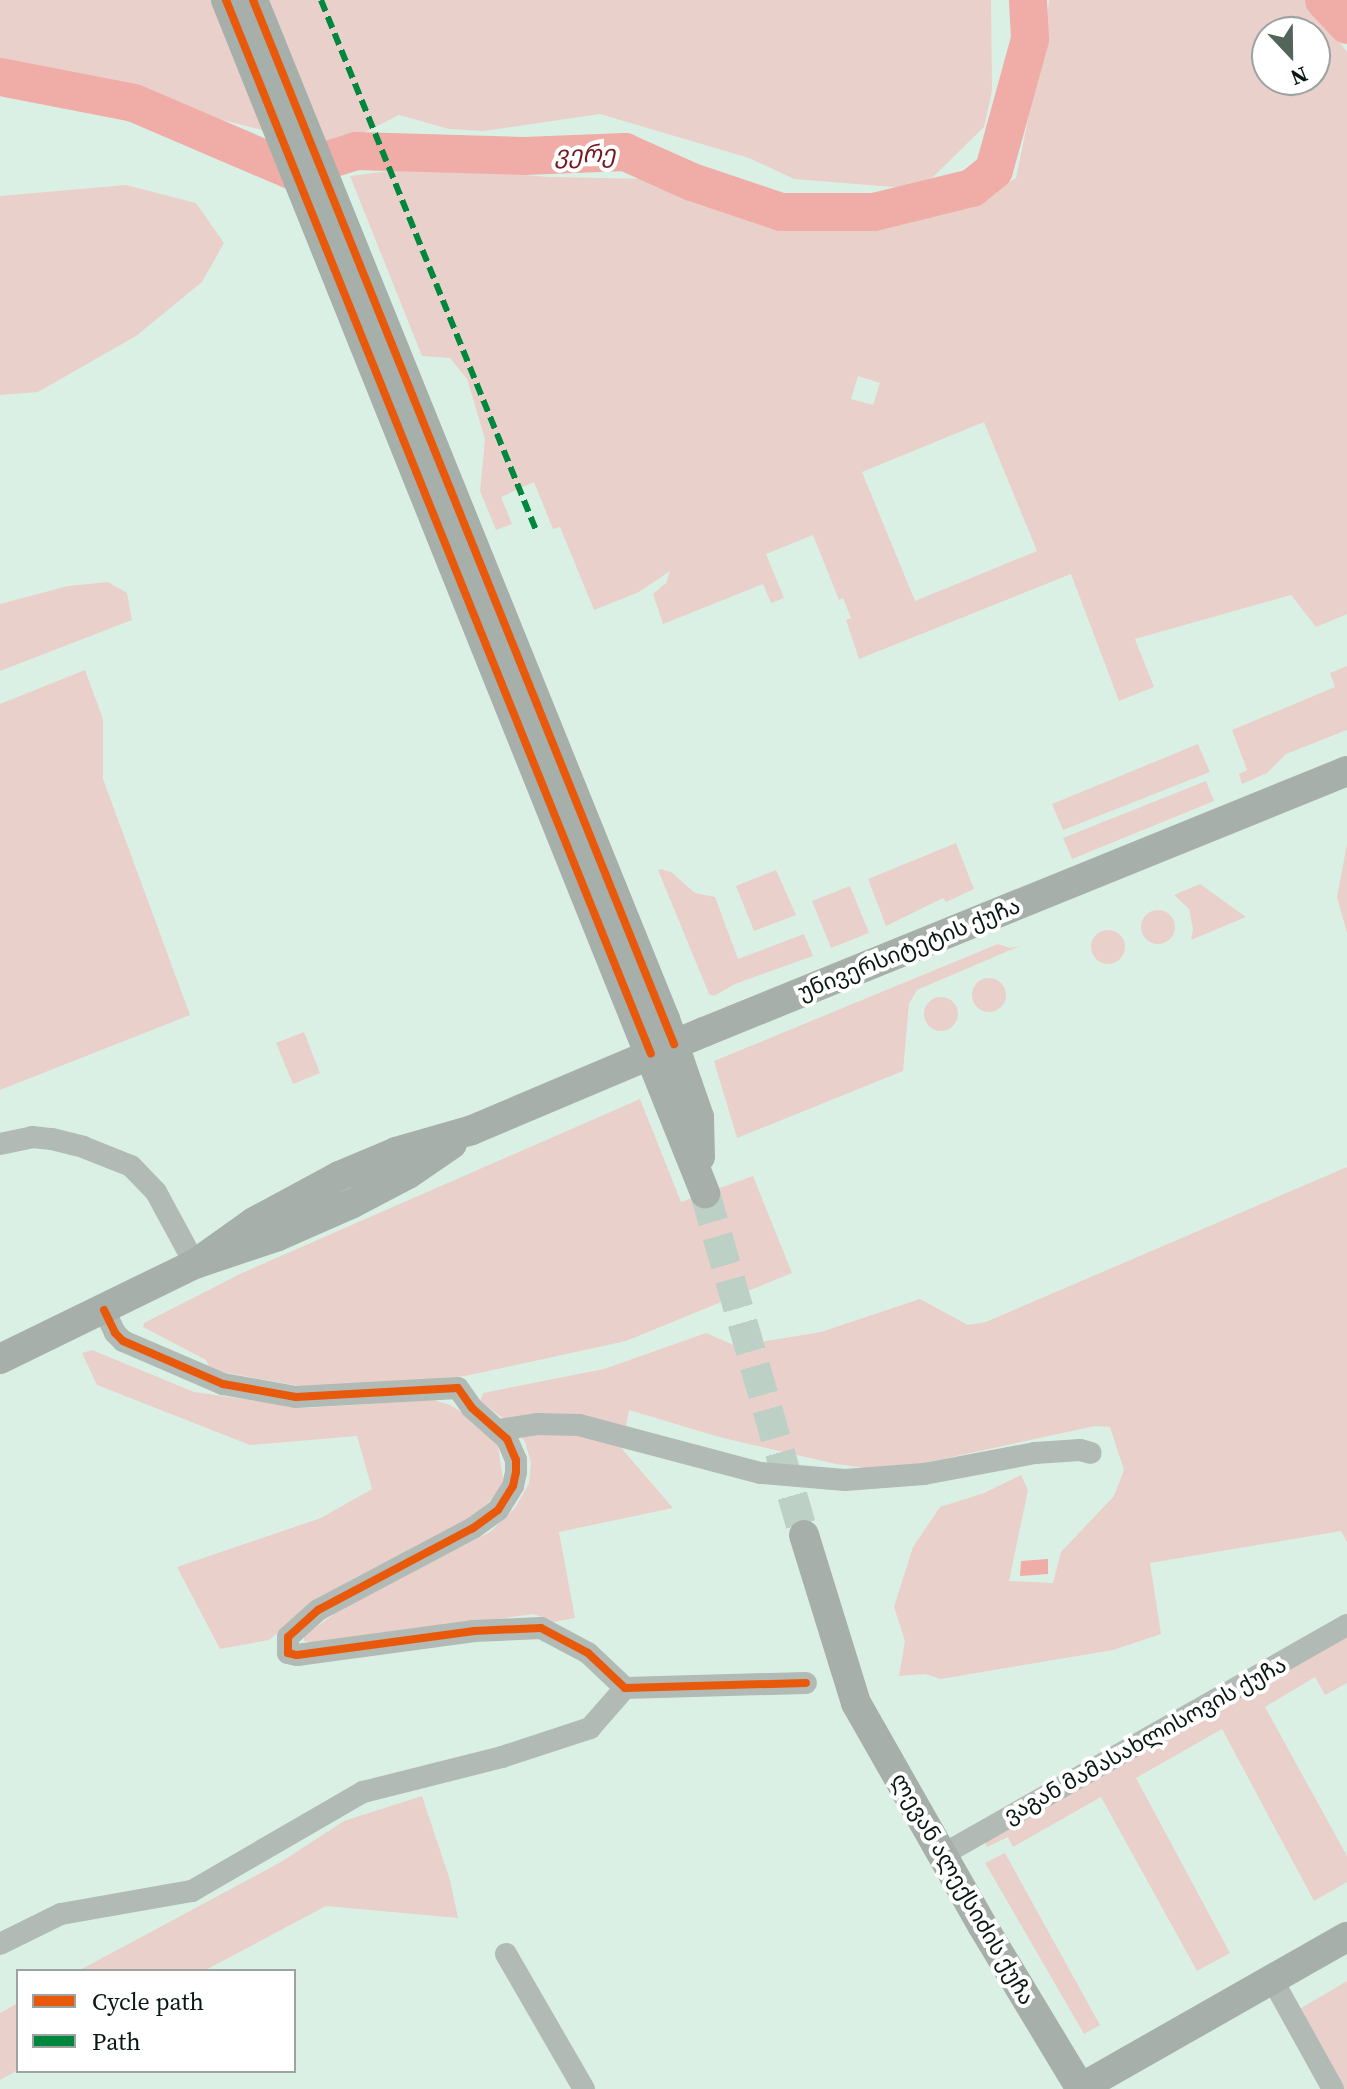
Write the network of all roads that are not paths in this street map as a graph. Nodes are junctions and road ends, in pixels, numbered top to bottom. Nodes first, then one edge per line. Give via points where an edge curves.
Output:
1 (226, 0) edge
2 (253, 0) edge
3 (443, 507) junction
4 (1347, 771) edge
5 (662, 1049) junction
6 (0, 1144) edge
7 (701, 1182) tunnel mouth
8 (195, 1264) junction
9 (104, 1310) junction
10 (0, 1359) edge
11 (499, 1430) junction
12 (1091, 1453) dead end
13 (804, 1535) tunnel mouth
14 (1347, 1625) edge
15 (806, 1683) dead end
16 (625, 1688) junction
17 (942, 1855) junction
18 (1347, 1937) edge
19 (0, 1944) edge
20 (506, 1954) dead end
21 (1272, 1979) junction
22 (584, 2089) edge
23 (1080, 2089) edge
24 (1333, 2089) edge

1 - 3 main road
2 - 3 main road
3 - 5 main road
4 - 5 main road, უნივერსიტეტის ქუჩა
5 - 7 main road
5 - 8 main road, უნივერსიტეტის ქუჩა via 472,1130 408,1174 351,1204
6 - 8 street via 52,1139 131,1166 156,1192
8 - 9 main road, უნივერსიტეტის ქუჩა
9 - 10 main road, უნივერსიტეტის ქუჩა
9 - 11 street via 123,1341 223,1384 296,1397 458,1388
11 - 12 street via 579,1425 761,1473 845,1480 924,1474 1035,1453
11 - 16 street via 512,1450 516,1472 498,1510 318,1610 288,1637 285,1647 297,1655 474,1631 541,1628 588,1653
13 - 17 main road, ლევან ალექსიძის ქუჩა via 850,1688
14 - 17 street, ვაგან მამასახლისოვის ქუჩა
15 - 16 street
16 - 19 street via 590,1728 502,1757 363,1792 192,1891 61,1914
17 - 23 main road, ლევან ალექსიძის ქუჩა
18 - 21 main road
20 - 22 street
21 - 23 main road
21 - 24 street

